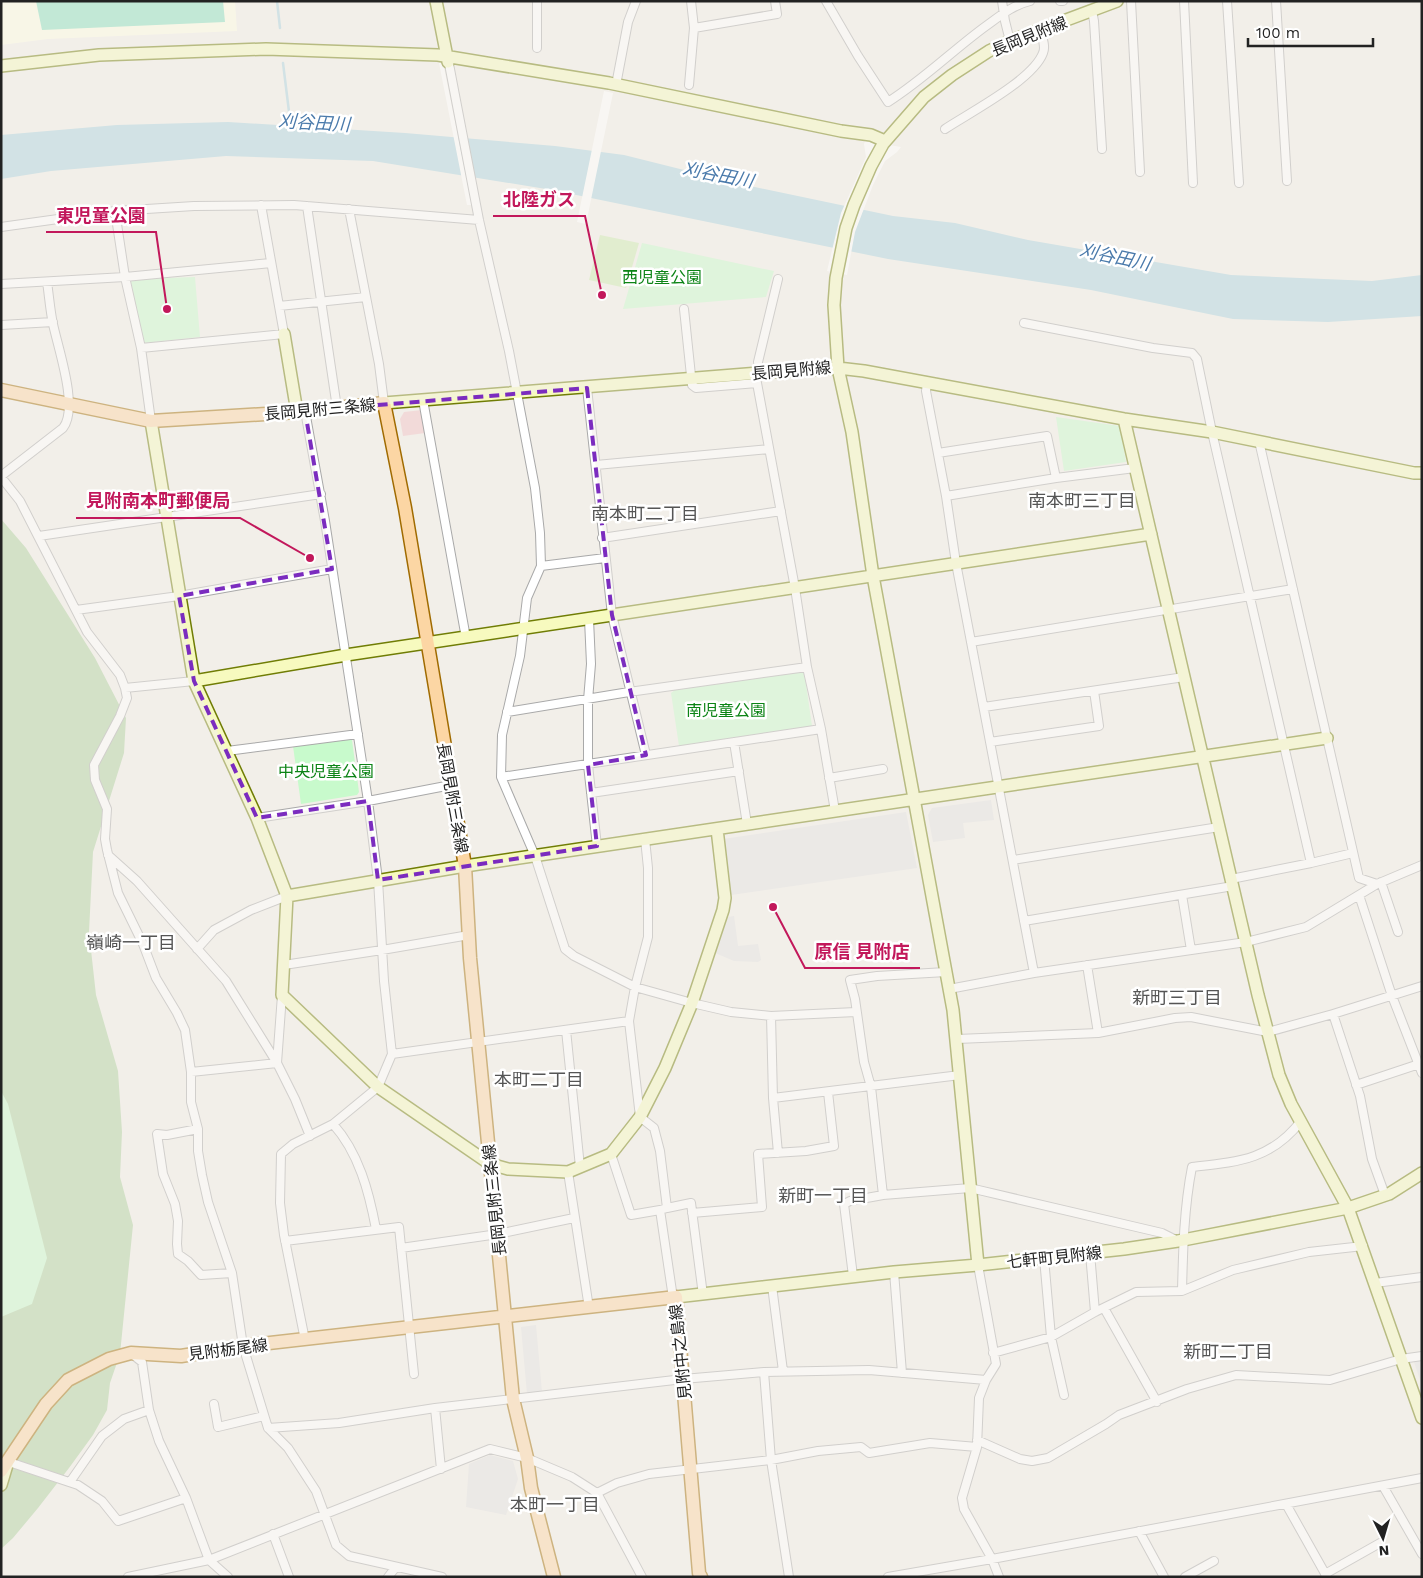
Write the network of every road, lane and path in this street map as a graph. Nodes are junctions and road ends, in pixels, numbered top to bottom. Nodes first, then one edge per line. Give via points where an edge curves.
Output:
1 (436, 1) edge
2 (537, 1) edge
3 (636, 1) edge
4 (691, 1) edge
5 (775, 1) edge
6 (826, 1) edge
7 (1002, 1) edge
8 (1030, 1) edge
9 (1117, 1) edge
10 (1131, 1) edge
11 (1184, 1) edge
12 (1227, 1) edge
13 (1276, 1) edge
14 (1092, 11) junction
15 (1003, 13) junction
16 (694, 28) junction
17 (1040, 30) junction
18 (1010, 41) junction
19 (537, 48) dead end
20 (448, 60) junction
21 (1, 66) edge
22 (616, 85) junction
23 (689, 85) dead end
24 (944, 129) dead end
25 (884, 142) junction
26 (1102, 149) dead end
27 (1140, 172) dead end
28 (1287, 181) dead end
29 (1239, 183) dead end
30 (1193, 184) dead end
31 (261, 205) junction
32 (307, 206) junction
33 (350, 209) junction
34 (114, 211) junction
35 (478, 220) junction
36 (1, 227) edge
37 (271, 263) junction
38 (125, 277) junction
39 (778, 280) dead end
40 (47, 282) junction
41 (1, 284) edge
42 (366, 296) junction
43 (322, 302) junction
44 (279, 306) junction
45 (684, 309) dead end
46 (53, 322) junction
47 (1024, 323) dead end
48 (1, 325) edge
49 (284, 334) junction
50 (141, 348) junction
51 (758, 362) dead end
52 (838, 368) junction
53 (691, 379) junction
54 (927, 383) junction
55 (587, 388) junction
56 (1, 390) edge
57 (517, 393) junction
58 (423, 400) junction
59 (384, 403) junction
60 (69, 405) junction
61 (336, 408) junction
62 (301, 412) junction
63 (1124, 419) junction
64 (152, 421) junction
65 (1212, 432) junction
66 (1259, 441) junction
67 (769, 449) junction
68 (938, 453) junction
69 (596, 465) junction
70 (1135, 468) junction
71 (1422, 473) edge
72 (1, 477) edge
73 (1056, 478) junction
74 (320, 494) junction
75 (946, 496) junction
76 (781, 511) junction
77 (168, 518) junction
78 (1150, 534) junction
79 (39, 536) junction
80 (602, 538) junction
81 (605, 558) junction
82 (956, 563) junction
83 (541, 566) junction
84 (332, 569) junction
85 (873, 576) junction
86 (795, 588) junction
87 (1293, 589) junction
88 (180, 596) junction
89 (1250, 596) junction
90 (1168, 609) junction
91 (76, 610) junction
92 (612, 615) junction
93 (589, 619) junction
94 (524, 629) junction
95 (466, 638) junction
96 (971, 642) junction
97 (427, 643) junction
98 (346, 656) junction
99 (808, 667) junction
100 (1184, 677) junction
101 (194, 681) junction
102 (124, 688) junction
103 (1094, 691) junction
104 (630, 692) junction
105 (588, 700) junction
106 (984, 707) junction
107 (507, 712) junction
108 (821, 729) junction
109 (358, 734) junction
110 (1327, 738) junction
111 (734, 742) junction
112 (990, 742) junction
113 (1284, 745) junction
114 (227, 751) junction
115 (646, 755) junction
116 (1203, 757) junction
117 (588, 765) junction
118 (883, 769) dead end
119 (739, 771) junction
120 (501, 777) junction
121 (829, 778) junction
122 (451, 785) junction
123 (999, 787) junction
124 (591, 793) junction
125 (913, 799) junction
126 (368, 802) junction
127 (835, 811) junction
128 (257, 818) junction
129 (747, 824) junction
130 (1219, 827) junction
131 (717, 828) junction
132 (645, 839) junction
133 (597, 846) junction
134 (1353, 853) junction
135 (108, 855) junction
136 (535, 856) junction
137 (1013, 860) junction
138 (1311, 863) junction
139 (1422, 865) edge
140 (465, 866) junction
141 (378, 880) junction
142 (1232, 883) junction
143 (1379, 883) junction
144 (1182, 894) junction
145 (1359, 895) junction
146 (287, 896) junction
147 (1024, 921) junction
148 (1398, 932) dead end
149 (469, 935) junction
150 (1246, 942) junction
151 (198, 949) junction
152 (382, 950) junction
153 (1191, 950) junction
154 (284, 964) junction
155 (1087, 966) junction
156 (946, 972) junction
157 (1034, 973) junction
158 (1422, 986) edge
159 (635, 987) junction
160 (949, 989) junction
161 (282, 995) junction
162 (1392, 996) junction
163 (692, 1003) junction
164 (856, 1012) junction
165 (1333, 1014) junction
166 (771, 1016) junction
167 (629, 1021) junction
168 (566, 1030) junction
169 (1268, 1032) junction
170 (1098, 1033) junction
171 (957, 1039) junction
172 (478, 1042) junction
173 (392, 1054) junction
174 (277, 1063) junction
175 (1420, 1063) edge
176 (191, 1072) junction
177 (1422, 1073) edge
178 (960, 1075) junction
179 (1356, 1085) junction
180 (378, 1087) junction
181 (870, 1087) junction
182 (828, 1092) junction
183 (773, 1098) junction
184 (640, 1117) junction
185 (1300, 1121) junction
186 (333, 1124) junction
187 (198, 1129) junction
188 (310, 1136) junction
189 (778, 1153) junction
190 (610, 1154) junction
191 (490, 1164) junction
192 (580, 1166) junction
193 (568, 1172) junction
194 (1422, 1173) edge
195 (970, 1188) junction
196 (883, 1195) junction
197 (1385, 1195) junction
198 (1348, 1208) junction
199 (663, 1209) junction
200 (692, 1213) junction
201 (574, 1218) junction
202 (376, 1229) junction
203 (498, 1234) junction
204 (1180, 1240) junction
205 (285, 1241) junction
206 (1363, 1246) junction
207 (401, 1248) junction
208 (1090, 1253) junction
209 (1044, 1258) junction
210 (978, 1265) junction
211 (894, 1272) junction
212 (232, 1273) junction
213 (853, 1276) junction
214 (1422, 1277) edge
215 (1375, 1283) junction
216 (772, 1286) junction
217 (1182, 1291) junction
218 (703, 1294) junction
219 (675, 1298) junction
220 (589, 1308) junction
221 (1104, 1308) junction
222 (1095, 1312) junction
223 (505, 1318) junction
224 (409, 1328) junction
225 (1051, 1337) junction
226 (305, 1340) junction
227 (243, 1346) junction
228 (131, 1353) junction
229 (993, 1353) junction
230 (1422, 1356) edge
231 (1401, 1359) junction
232 (783, 1371) junction
233 (764, 1372) junction
234 (902, 1373) junction
235 (414, 1374) dead end
236 (683, 1379) junction
237 (986, 1380) junction
238 (1064, 1395) dead end
239 (513, 1399) junction
240 (1157, 1402) junction
241 (214, 1404) dead end
242 (435, 1408) junction
243 (149, 1410) junction
244 (264, 1416) junction
245 (1422, 1418) edge
246 (268, 1428) junction
247 (977, 1444) junction
248 (527, 1458) junction
249 (771, 1460) junction
250 (6, 1466) edge
251 (440, 1469) junction
252 (691, 1471) junction
253 (1422, 1478) edge
254 (70, 1482) junction
255 (1, 1485) edge
256 (1383, 1486) junction
257 (597, 1493) junction
258 (186, 1498) junction
259 (1286, 1504) junction
260 (325, 1515) junction
261 (1140, 1531) junction
262 (273, 1534) junction
263 (1380, 1543) dead end
264 (1422, 1554) edge
265 (992, 1559) junction
266 (209, 1560) junction
267 (1214, 1561) dead end
268 (396, 1567) junction
269 (1326, 1575) edge
270 (128, 1577) edge
271 (228, 1577) edge
272 (289, 1577) edge
273 (388, 1577) edge
274 (442, 1577) edge
275 (554, 1577) edge
276 (642, 1577) edge
277 (701, 1577) edge
278 (788, 1577) edge
279 (888, 1577) edge
280 (999, 1577) edge
281 (1164, 1577) edge
282 (1185, 1577) edge

1 - 20 street
2 - 19 street
3 - 22 street via 628,22
4 - 16 street
5 - 16 street via 776,14
6 - 15 street via 888,102
7 - 15 street
8 - 15 street
9 - 14 street, 長岡見附線
10 - 27 street
11 - 30 street
12 - 29 street
13 - 28 street
14 - 17 street, 長岡見附線
14 - 26 street
15 - 18 street
16 - 23 street
17 - 18 street, 長岡見附線
17 - 24 street via 1044,52 1036,64 1022,78
18 - 25 street, 長岡見附線 via 938,85
20 - 21 street via 326,50 266,49 99,55
20 - 22 street
20 - 35 street
22 - 25 street via 872,135
25 - 52 street, 長岡見附線 via 846,228 834,305
31 - 32 street
31 - 34 street
31 - 37 street
32 - 33 street
32 - 43 street
33 - 35 street
33 - 42 street
34 - 36 street
34 - 38 street
35 - 57 street
37 - 38 street
37 - 44 street
38 - 40 street
38 - 50 street
39 - 51 street
40 - 41 street
40 - 46 street
42 - 43 street
42 - 59 street
43 - 44 street
43 - 61 street
44 - 49 street
45 - 53 street
46 - 48 street
46 - 60 street via 69,391
47 - 65 street via 1192,353 1197,358
49 - 50 street
49 - 62 street
50 - 64 street
52 - 53 street, 長岡見附線
52 - 54 street
52 - 85 street via 852,432
53 - 55 street, 長岡見附線
53 - 67 street via 696,388 757,383
54 - 63 street
54 - 68 street
55 - 57 street, 長岡見附線
55 - 69 street
56 - 60 main road, 長岡見附三条線
57 - 58 street, 長岡見附線
57 - 83 street via 535,488
58 - 59 street, 長岡見附線
58 - 95 street
59 - 61 main road, 長岡見附三条線
59 - 97 main road, 長岡見附三条線
60 - 64 main road, 長岡見附三条線
60 - 72 street via 64,428
61 - 62 main road, 長岡見附三条線
62 - 64 main road, 長岡見附三条線
62 - 74 street
63 - 65 street
63 - 70 street
64 - 77 street
65 - 66 street
65 - 89 street
66 - 71 street
66 - 87 street
67 - 69 street
67 - 76 street
68 - 73 street via 1047,436
68 - 75 street
69 - 80 street
70 - 73 street
70 - 78 street
72 - 79 street via 20,501
73 - 75 street
74 - 77 street
74 - 84 street
75 - 82 street
76 - 80 street
76 - 86 street
77 - 79 street
77 - 88 street
78 - 82 street
78 - 90 street
79 - 91 street
80 - 81 street
81 - 83 street
81 - 92 street
82 - 85 street
82 - 96 street
83 - 94 street via 527,598
84 - 88 street
84 - 98 street
85 - 86 street
85 - 125 street
86 - 92 street
86 - 99 street
87 - 89 street
87 - 110 street
88 - 91 street
88 - 101 street
89 - 90 street
89 - 113 street
90 - 96 street
90 - 100 street
91 - 102 street via 87,632 120,675
92 - 93 street
92 - 104 street
93 - 94 street
93 - 105 street via 591,664
94 - 95 street
94 - 107 street
95 - 97 street
96 - 106 street
97 - 98 street
97 - 122 main road, 長岡見附三条線
98 - 101 street
98 - 109 street
99 - 104 street
99 - 108 street
100 - 103 street
100 - 116 street
101 - 102 street
101 - 114 street
102 - 135 street via 126,698 120,716 94,765 95,780 107,810 105,839
103 - 106 street
103 - 112 street via 1099,726
104 - 105 street
104 - 115 street
105 - 107 street
105 - 117 street
106 - 112 street
107 - 120 street via 502,735
108 - 111 street
108 - 121 street
109 - 114 street
109 - 126 street
110 - 113 street
110 - 134 street
111 - 115 street
111 - 119 street
112 - 123 street
113 - 116 street
113 - 138 street
114 - 128 street
115 - 117 street
116 - 123 street
116 - 130 street
117 - 120 street
117 - 124 street
118 - 121 street
119 - 124 street
119 - 129 street
120 - 136 street
121 - 127 street
122 - 126 street
122 - 140 main road, 長岡見附三条線
123 - 125 street
123 - 137 street
124 - 133 street
125 - 127 street
125 - 156 street
126 - 128 street
126 - 141 street
127 - 129 street
128 - 146 street
129 - 131 street
130 - 137 street
130 - 142 street
131 - 132 street
131 - 163 street via 725,898
132 - 133 street
132 - 159 street via 648,937
133 - 136 street
134 - 138 street
134 - 143 street via 1359,878
135 - 151 street via 137,881
135 - 176 street via 118,893 156,978 185,1030
136 - 140 street
136 - 159 street via 565,948 574,956
137 - 147 street
138 - 142 street
139 - 143 street
140 - 141 street
140 - 149 main road, 長岡見附三条線
141 - 146 street
141 - 152 street
142 - 144 street
142 - 150 street
143 - 145 street
143 - 148 street
144 - 147 street
144 - 153 street
145 - 150 street via 1306,928
145 - 162 street
146 - 151 street via 251,910 214,930
146 - 154 street
147 - 157 street
149 - 152 street
149 - 172 main road, 長岡見附三条線
150 - 153 street
150 - 169 street
151 - 174 street via 226,981
152 - 154 street
152 - 173 street
153 - 155 street
154 - 161 street
155 - 157 street
155 - 170 street
156 - 160 street
156 - 164 street via 850,980
157 - 160 street
158 - 162 street
159 - 163 street
159 - 167 street
160 - 171 street
161 - 174 street
161 - 180 street
162 - 165 street
162 - 175 street
163 - 166 street
163 - 184 street
164 - 166 street
164 - 181 street
165 - 169 street
165 - 179 street
166 - 183 street
167 - 168 street
167 - 184 street
168 - 172 street
168 - 192 street
169 - 170 street via 1191,1017
169 - 185 street via 1279,1075
170 - 171 street
171 - 178 street
172 - 173 street
172 - 191 main road, 長岡見附三条線
173 - 180 street
174 - 176 street
174 - 188 street
175 - 177 street
175 - 179 street
176 - 187 street via 191,1102
178 - 181 street
178 - 195 street
179 - 197 street via 1372,1158
180 - 186 street
180 - 191 street
181 - 182 street
181 - 196 street
182 - 183 street
182 - 189 street via 834,1146
183 - 189 street
184 - 190 street
184 - 199 street via 654,1128 660,1151
185 - 198 street
185 - 204 street via 1275,1148 1266,1152 1231,1163 1192,1167
186 - 188 street
186 - 202 street via 362,1173
187 - 212 street via 198,1150 208,1202
187 - 212 street via 157,1134 163,1174 178,1221 178,1254 201,1275
188 - 205 street via 280,1154 280,1203
189 - 200 street via 758,1154 762,1207
190 - 192 street
190 - 199 street via 631,1216
191 - 193 street via 508,1169
191 - 203 main road, 長岡見附三条線
192 - 193 street
193 - 201 street
194 - 197 street, 七軒町見附線
195 - 196 street
195 - 204 street via 1162,1232
195 - 210 street
196 - 213 street via 844,1204
197 - 198 street, 七軒町見附線
198 - 204 street, 七軒町見附線
198 - 206 street
199 - 200 street via 691,1203
199 - 219 street
200 - 218 street
201 - 203 street
201 - 220 street
202 - 205 street
202 - 207 street via 399,1228
203 - 207 street
203 - 223 main road, 長岡見附三条線
204 - 208 street, 七軒町見附線
204 - 217 street
205 - 226 street
206 - 215 street
206 - 217 street via 1309,1252 1233,1270
207 - 224 street
208 - 209 street, 七軒町見附線
208 - 222 street
209 - 210 street, 七軒町見附線
209 - 225 street
210 - 211 street, 七軒町見附線
210 - 229 street
211 - 213 street, 七軒町見附線
211 - 234 street
212 - 227 street
213 - 216 street, 七軒町見附線
214 - 215 street
215 - 231 street
216 - 218 street, 七軒町見附線
216 - 232 street
217 - 221 street via 1136,1292
218 - 219 street, 七軒町見附線
219 - 220 main road, 見附中之島線
219 - 236 main road, 見附中之島線
220 - 223 main road, 見附中之島線
221 - 222 street
221 - 240 street
222 - 225 street
223 - 224 main road, 見附栃尾線
223 - 239 main road, 長岡見附三条線
224 - 226 main road, 見附栃尾線
224 - 235 street
225 - 229 street
225 - 238 street
226 - 227 main road, 見附栃尾線
227 - 228 main road, 見附栃尾線 via 181,1356
227 - 244 street
228 - 243 street via 142,1362
228 - 250 main road, 見附栃尾線 via 109,1359 68,1380 46,1404
229 - 237 street via 996,1364
230 - 231 street
231 - 240 street via 1330,1380 1236,1375 1187,1389
231 - 245 street
232 - 233 street
232 - 234 street
233 - 236 street
233 - 249 street
234 - 237 street
236 - 239 street
236 - 252 main road, 見附中之島線
237 - 247 street via 979,1398
239 - 242 street
239 - 248 main road, 長岡見附三条線
240 - 247 street via 1119,1415 1048,1458 1020,1459
241 - 244 street via 218,1427
242 - 246 street via 339,1423
242 - 251 street
243 - 254 street via 124,1419 102,1436
243 - 258 street via 159,1441
244 - 246 street
246 - 260 street via 288,1448 316,1491
247 - 249 street via 930,1443 869,1453 861,1447
247 - 265 street via 962,1498 964,1508
248 - 251 street via 490,1449
248 - 257 street via 572,1476
248 - 275 main road, 長岡見附三条線
249 - 252 street
249 - 278 street
250 - 254 street
250 - 255 street
251 - 260 street
252 - 257 street via 649,1474 617,1483
252 - 277 main road, 見附中之島線
253 - 256 street
254 - 258 street via 102,1501 118,1521
256 - 259 street
256 - 264 street
257 - 276 street
258 - 266 street
259 - 261 street
259 - 269 street
260 - 262 street
260 - 268 street via 336,1545 349,1556
261 - 265 street
261 - 281 street
262 - 266 street
262 - 272 street
263 - 269 street
265 - 279 street
265 - 280 street
266 - 270 street
266 - 271 street
267 - 282 street
268 - 273 street
268 - 274 street

